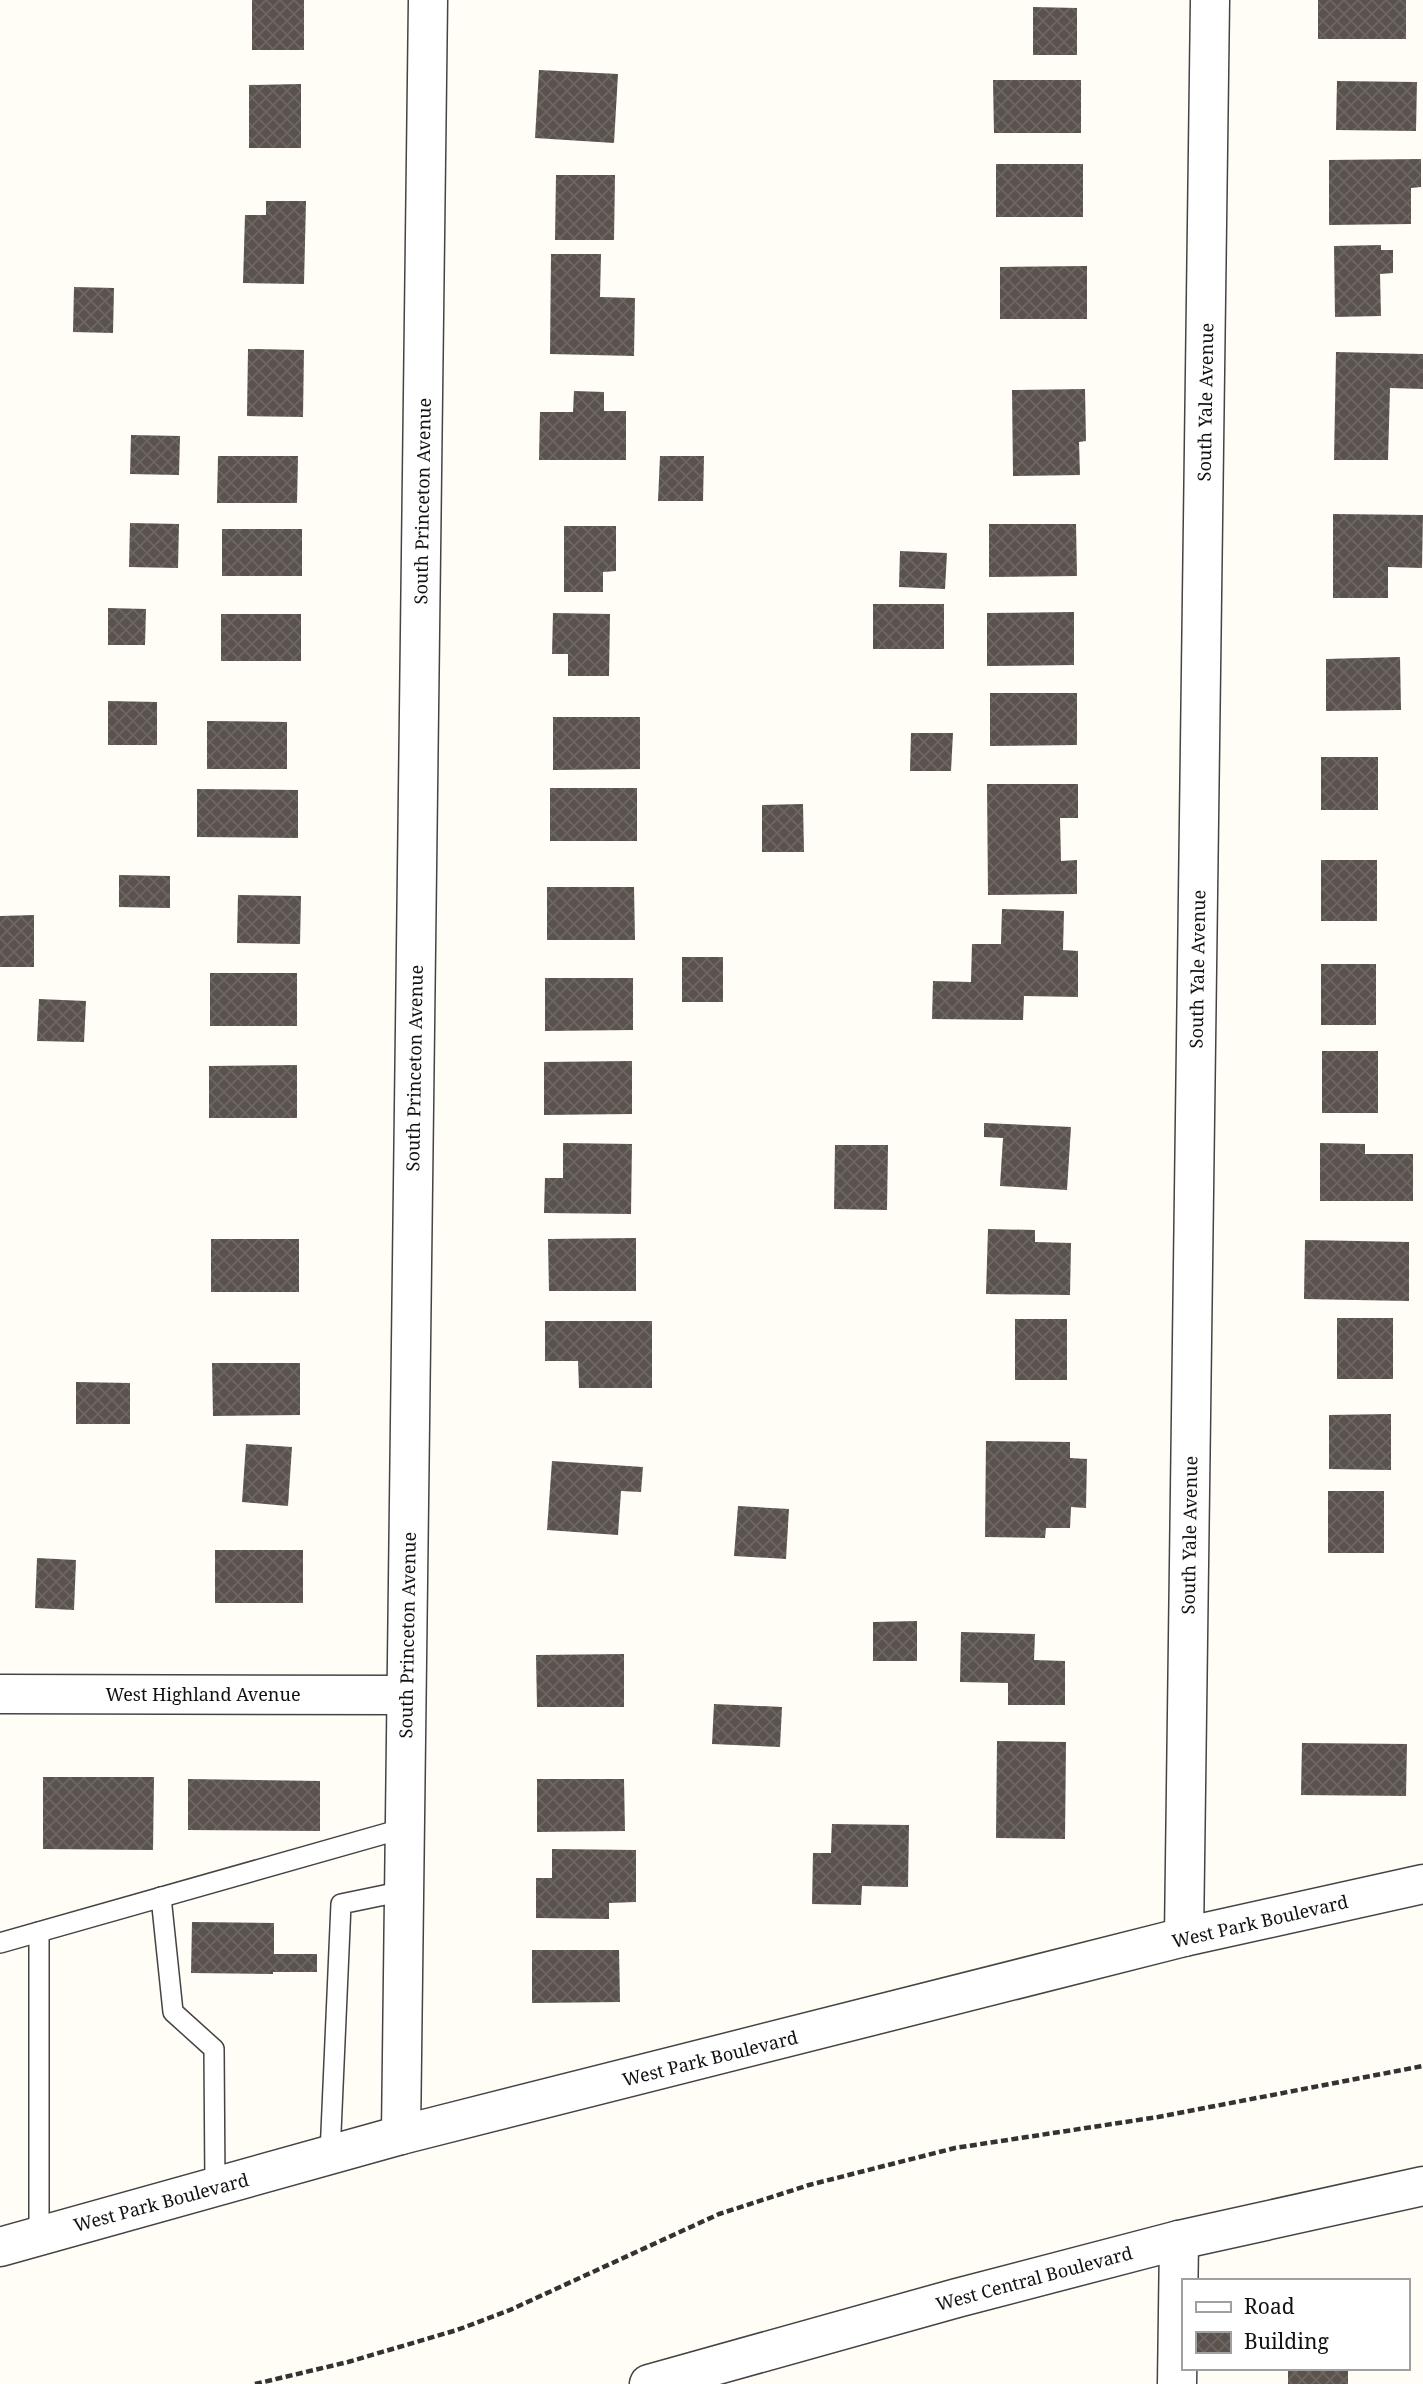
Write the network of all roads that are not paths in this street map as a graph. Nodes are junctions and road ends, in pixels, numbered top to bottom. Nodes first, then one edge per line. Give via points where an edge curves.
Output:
1 (428, 0) edge
2 (1210, 0) edge
3 (0, 1693) edge
4 (406, 1695) junction
5 (405, 1828) junction
6 (1423, 1884) edge
7 (404, 1891) junction
8 (161, 1898) junction
9 (39, 1932) junction
10 (1184, 1937) junction
11 (0, 1943) edge
12 (401, 2136) junction
13 (330, 2155) junction
14 (1423, 2186) edge
15 (215, 2187) junction
16 (39, 2236) junction
17 (1180, 2240) junction
18 (0, 2246) edge
19 (649, 2384) edge
20 (1177, 2384) edge

1 - 4 street, South Princeton Avenue
2 - 10 street, South Yale Avenue
3 - 4 street, West Highland Avenue
4 - 5 street, South Princeton Avenue
5 - 7 street, South Princeton Avenue
5 - 8 lane
6 - 10 street, West Park Boulevard
7 - 12 street, South Princeton Avenue
7 - 13 lane via 341,1904
8 - 9 lane
8 - 15 lane via 173,2012 214,2049
9 - 11 lane
9 - 16 lane
10 - 12 street, West Park Boulevard
12 - 13 street, West Park Boulevard
13 - 15 street, West Park Boulevard
14 - 17 street, West Central Boulevard
15 - 16 street, West Park Boulevard
16 - 18 street, West Park Boulevard
17 - 19 street, West Central Boulevard
17 - 20 street

